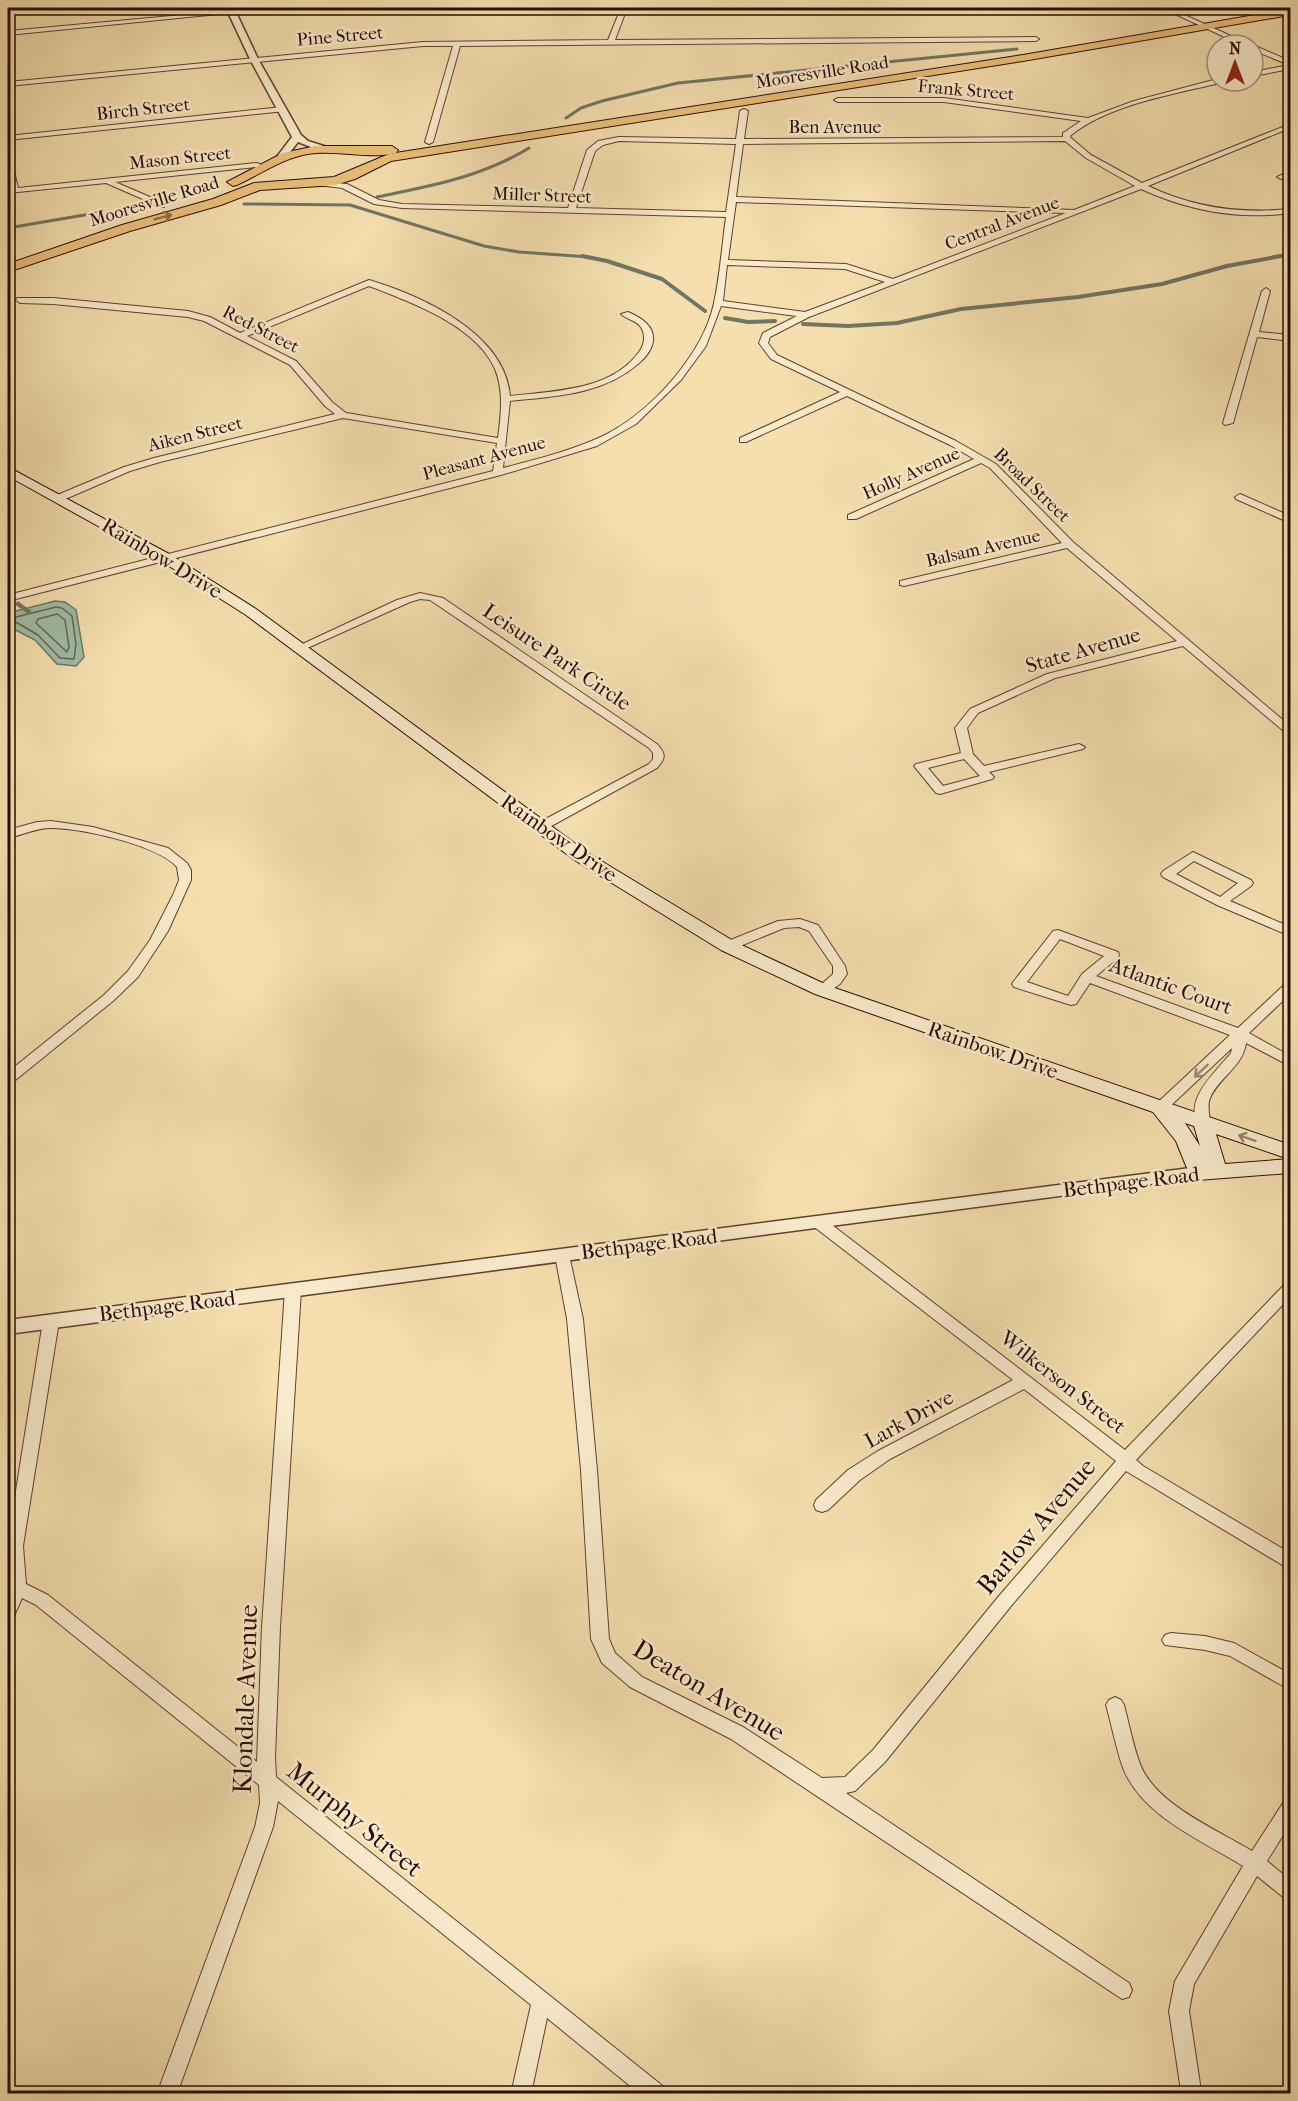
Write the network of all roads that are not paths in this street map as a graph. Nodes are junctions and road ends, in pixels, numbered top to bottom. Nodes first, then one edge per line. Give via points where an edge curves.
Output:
1 (276, 8) edge
2 (624, 8) edge
3 (1165, 8) edge
4 (1272, 8) edge
5 (231, 10) edge
6 (1290, 12) edge
7 (1193, 20) junction
8 (1204, 26) junction
9 (8, 33) edge
10 (1220, 33) edge
11 (1036, 39) dead end
12 (611, 42) junction
13 (457, 43) junction
14 (1265, 52) edge
15 (254, 59) junction
16 (1290, 63) edge
17 (1290, 68) edge
18 (1265, 72) edge
19 (8, 84) edge
20 (1205, 84) edge
21 (838, 100) dead end
22 (282, 109) junction
23 (744, 111) dead end
24 (1090, 120) junction
25 (1290, 126) edge
26 (297, 137) junction
27 (8, 138) edge
28 (1067, 139) junction
29 (429, 142) junction
30 (740, 142) junction
31 (324, 149) junction
32 (341, 151) junction
33 (279, 160) junction
34 (8, 163) edge
35 (257, 165) dead end
36 (358, 172) junction
37 (1290, 173) edge
38 (1281, 177) dead end
39 (107, 181) junction
40 (317, 183) junction
41 (225, 185) dead end
42 (1140, 186) junction
43 (356, 190) junction
44 (11, 191) edge
45 (190, 196) dead end
46 (732, 199) junction
47 (161, 205) junction
48 (571, 211) junction
49 (1079, 211) junction
50 (1290, 211) edge
51 (731, 215) junction
52 (8, 257) edge
53 (724, 262) junction
54 (8, 268) edge
55 (893, 282) junction
56 (1266, 291) dead end
57 (20, 300) dead end
58 (718, 303) junction
59 (625, 314) dead end
60 (806, 315) junction
61 (1254, 334) junction
62 (242, 335) junction
63 (1290, 338) edge
64 (846, 393) junction
65 (506, 399) junction
66 (343, 415) junction
67 (1228, 423) dead end
68 (743, 440) dead end
69 (501, 441) junction
70 (983, 459) junction
71 (8, 471) edge
72 (498, 473) junction
73 (1240, 497) dead end
74 (59, 498) junction
75 (852, 517) dead end
76 (1290, 520) edge
77 (1069, 544) junction
78 (166, 558) junction
79 (904, 583) dead end
80 (8, 598) edge
81 (1184, 642) junction
82 (299, 648) junction
83 (1290, 731) edge
84 (1079, 747) dead end
85 (967, 755) junction
86 (981, 770) junction
87 (540, 827) junction
88 (8, 834) edge
89 (1221, 902) junction
90 (1290, 932) edge
91 (728, 946) junction
92 (1087, 977) junction
93 (1290, 987) edge
94 (822, 990) junction
95 (1241, 1034) junction
96 (1290, 1062) edge
97 (8, 1079) edge
98 (1160, 1108) junction
99 (1203, 1123) junction
100 (1290, 1152) edge
101 (1290, 1166) edge
102 (1207, 1172) junction
103 (818, 1222) junction
104 (562, 1256) junction
105 (1290, 1288) edge
106 (293, 1290) junction
107 (51, 1321) junction
108 (8, 1327) edge
109 (1025, 1381) junction
110 (1126, 1460) junction
111 (822, 1505) dead end
112 (1290, 1561) edge
113 (18, 1588) junction
114 (8, 1611) edge
115 (1171, 1640) dead end
116 (1290, 1683) edge
117 (1115, 1705) dead end
118 (268, 1782) junction
119 (820, 1786) junction
120 (1290, 1809) edge
121 (1255, 1863) junction
122 (1290, 1891) edge
123 (1122, 1990) dead end
124 (541, 2002) junction
125 (167, 2094) edge
126 (521, 2094) edge
127 (657, 2094) edge
128 (1189, 2094) edge

1 - 5 street
2 - 12 street
3 - 7 street
4 - 7 main road, Mooresville Road
5 - 9 street
5 - 15 street
6 - 8 main road, Mooresville Road
7 - 8 street
7 - 29 main road, Mooresville Road via 1002,54
8 - 10 street
8 - 36 main road, Mooresville Road via 428,151 389,158
11 - 12 street, Pine Street
12 - 13 street, Pine Street
13 - 15 street, Pine Street
13 - 29 street
14 - 16 street
15 - 19 street, Pine Street
15 - 22 street
17 - 18 street
20 - 24 street
21 - 24 street, Frank Street via 944,100
22 - 26 street
22 - 27 street, Birch Street
23 - 30 street, Pleasant Avenue
24 - 28 street via 1071,129
25 - 42 street, Central Avenue
26 - 31 street
26 - 33 street
28 - 30 street, Ben Avenue
28 - 42 street via 1086,155
29 - 32 main road, Mooresville Road via 383,151
30 - 46 street, Pleasant Avenue
30 - 48 street, Ben Avenue via 604,141 591,150
31 - 32 main road, Mooresville Road
31 - 33 main road, Mooresville Road
32 - 36 main road via 361,160
33 - 40 main road, Mooresville Road via 274,168 279,176
33 - 41 main road, Mooresville Road
34 - 44 street
35 - 39 street, Mason Street
36 - 40 main road, Mooresville Road via 341,180
36 - 43 street via 351,180
37 - 38 street
39 - 44 street, Mason Street
39 - 47 street, Mason Street
40 - 43 street, Miller Street
54 -> 40 main road, Mooresville Road via 258,186
42 - 49 street, Central Avenue
42 - 50 street via 1206,209 1241,214
43 - 48 street, Miller Street via 372,201 396,206
45 - 47 main road, Mooresville Road
46 - 49 street
46 - 51 street, Pleasant Avenue
47 - 52 main road, Mooresville Road
48 - 51 street, Miller Street
49 - 55 street, Central Avenue
51 - 53 street, Pleasant Avenue
53 - 55 street via 846,267
53 - 58 street, Pleasant Avenue
55 - 60 street, Central Avenue
56 - 61 street
57 - 62 street, Red Street via 188,314
58 - 60 street, Central Avenue
58 - 72 street, Pleasant Avenue via 700,348 655,401 625,428 564,454
59 - 65 street via 642,323 649,335 648,349 628,368 598,384
60 - 64 street, Broad Street via 776,328 763,343 780,361
61 - 63 street
61 - 67 street
62 - 65 street via 369,283 441,314 473,337 500,369
62 - 66 street, Red Street via 302,369 332,408
64 - 68 street
64 - 70 street, Broad Street
65 - 69 street
66 - 69 street
66 - 74 street, Aiken Street via 147,463
69 - 72 street
70 - 75 street, Holly Avenue
70 - 77 street, Broad Street
71 - 74 main road, Rainbow Drive
72 - 78 street, Pleasant Avenue
73 - 76 street
74 - 78 main road, Rainbow Drive
77 - 79 street, Balsam Avenue
77 - 81 street, Broad Street
78 - 80 street, Pleasant Avenue
78 - 82 main road, Rainbow Drive
81 - 83 street, Broad Street
81 - 85 street, State Avenue via 1051,676 985,705 969,716 961,728
82 - 87 main road, Rainbow Drive
82 - 87 street, Leisure Park Circle via 401,602 427,595 659,753 653,766
84 - 86 street
85 - 86 street
85 - 86 street via 920,766 940,790 988,777
87 - 91 main road, Rainbow Drive
88 - 97 street via 39,824 72,825 171,854 184,867 186,877 167,921 133,974
89 - 89 street via 1194,888 1167,874 1193,856 1247,883
89 - 90 street
91 - 94 main road, Rainbow Drive
91 - 94 street via 782,924 800,922 814,928 839,966 840,974
92 - 92 street, Atlantic Court via 1071,1001 1019,984 1058,934 1113,955
92 - 95 street, Atlantic Court
93 - 95 street
94 - 98 main road, Rainbow Drive
95 - 96 street, Atlantic Court
95 -> 98 street
95 - 99 street via 1238,1054 1203,1097
98 - 99 main road, Rainbow Drive
98 - 102 main road, Rainbow Drive via 1183,1132
100 -> 99 main road, Rainbow Drive
99 - 102 main road
101 - 102 main road, Bethpage Road
102 - 103 street, Bethpage Road
103 - 104 street, Bethpage Road
103 - 109 street, Wilkerson Street
104 - 106 street, Bethpage Road
104 - 119 street, Deaton Avenue via 575,1319 600,1639 608,1659 636,1682 737,1733
105 - 110 street, Barlow Avenue
106 - 107 street, Bethpage Road
106 - 118 street, Klondale Avenue via 271,1627
107 - 108 street, Bethpage Road
107 - 113 street via 15,1546
109 - 110 street, Wilkerson Street
109 - 111 street, Lark Drive via 884,1455 854,1475
110 - 112 street, Wilkerson Street via 1147,1477
110 - 119 street, Barlow Avenue via 879,1756 849,1785
113 - 114 street
113 - 118 street, Murphy Street via 42,1600
115 - 116 street via 1234,1650
117 - 121 street via 1132,1767 1146,1790 1161,1806
118 - 124 street, Murphy Street
118 - 125 street, Klondale Avenue via 264,1827
119 - 123 street, Deaton Avenue
120 - 121 street
121 - 122 street
121 - 128 street via 1185,1981 1179,2011
124 - 126 street
124 - 127 street, Murphy Street

